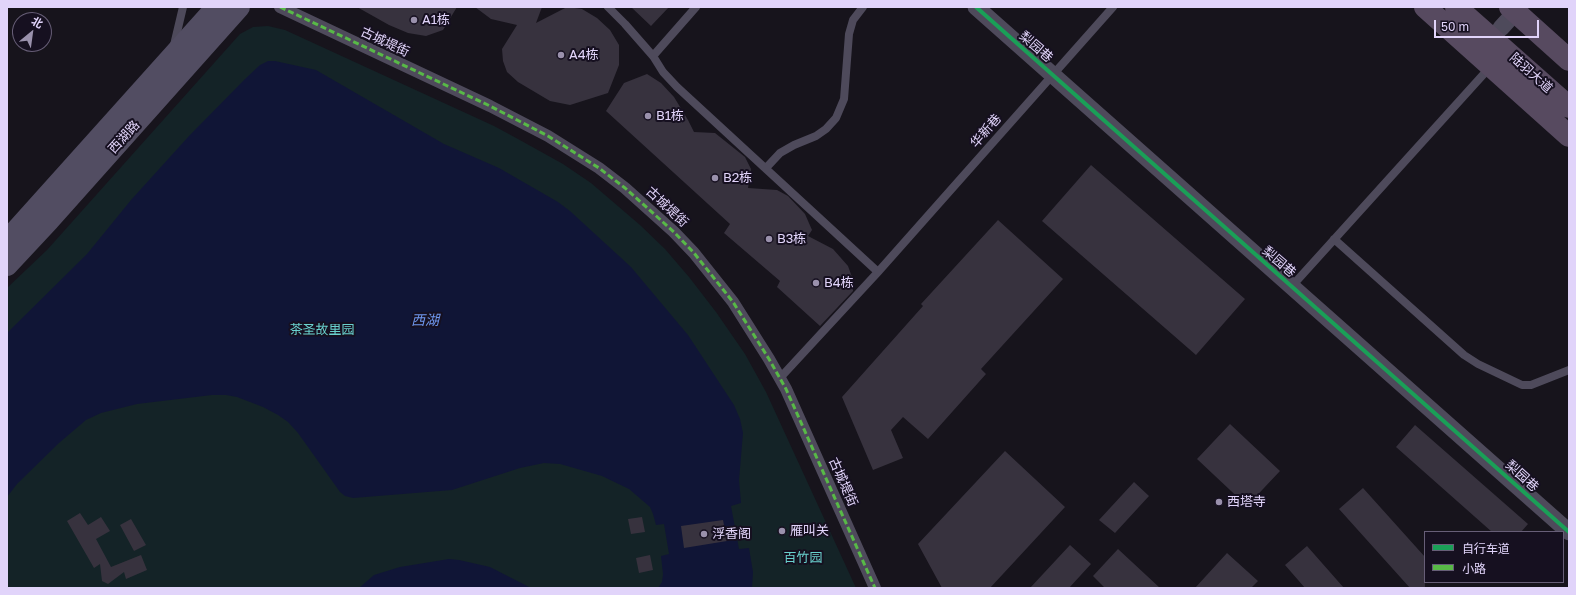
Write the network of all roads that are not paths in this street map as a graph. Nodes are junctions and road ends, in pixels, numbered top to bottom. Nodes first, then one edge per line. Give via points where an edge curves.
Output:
1 (183, 7) edge
2 (217, 7) edge
3 (239, 7) edge
4 (280, 7) edge
5 (608, 7) edge
6 (696, 7) edge
7 (863, 7) edge
8 (976, 7) edge
9 (1113, 7) edge
10 (1425, 7) edge
11 (1456, 7) edge
12 (1478, 7) edge
13 (1511, 13) edge
14 (653, 56) junction
15 (170, 60) junction
16 (1569, 60) edge
17 (1491, 66) junction
18 (1052, 74) junction
19 (1569, 88) edge
20 (1569, 107) edge
21 (1569, 136) edge
22 (766, 168) junction
23 (1334, 239) junction
24 (7, 241) edge
25 (7, 265) edge
26 (878, 272) junction
27 (1292, 286) junction
28 (1569, 370) edge
29 (780, 378) junction
30 (1569, 532) edge
31 (875, 588) edge

1 - 15 lane
2 - 15 main road, 西湖路
3 - 25 main road, 西湖路
4 - 29 street, 古城堤街 via 490,106 548,136 599,168 650,209 694,253 733,302
5 - 14 lane
6 - 14 lane
7 - 22 lane via 853,20 849,34 844,99 836,118 816,136 780,153
8 - 18 street, 梨园巷
9 - 18 lane, 华新巷
10 - 17 main road
11 - 20 main road, 陆羽大道
12 - 13 main road, 陆羽大道
13 - 16 main road
13 - 19 main road, 陆羽大道
14 - 22 lane via 677,87
15 - 24 main road, 西湖路
17 - 21 main road
17 - 23 lane
18 - 26 lane, 华新巷
18 - 27 street, 梨园巷
22 - 26 lane
23 - 27 lane
23 - 28 lane via 1464,355 1478,364 1522,385 1531,385
26 - 29 lane, 华新巷
27 - 30 street, 梨园巷
29 - 31 street, 古城堤街

